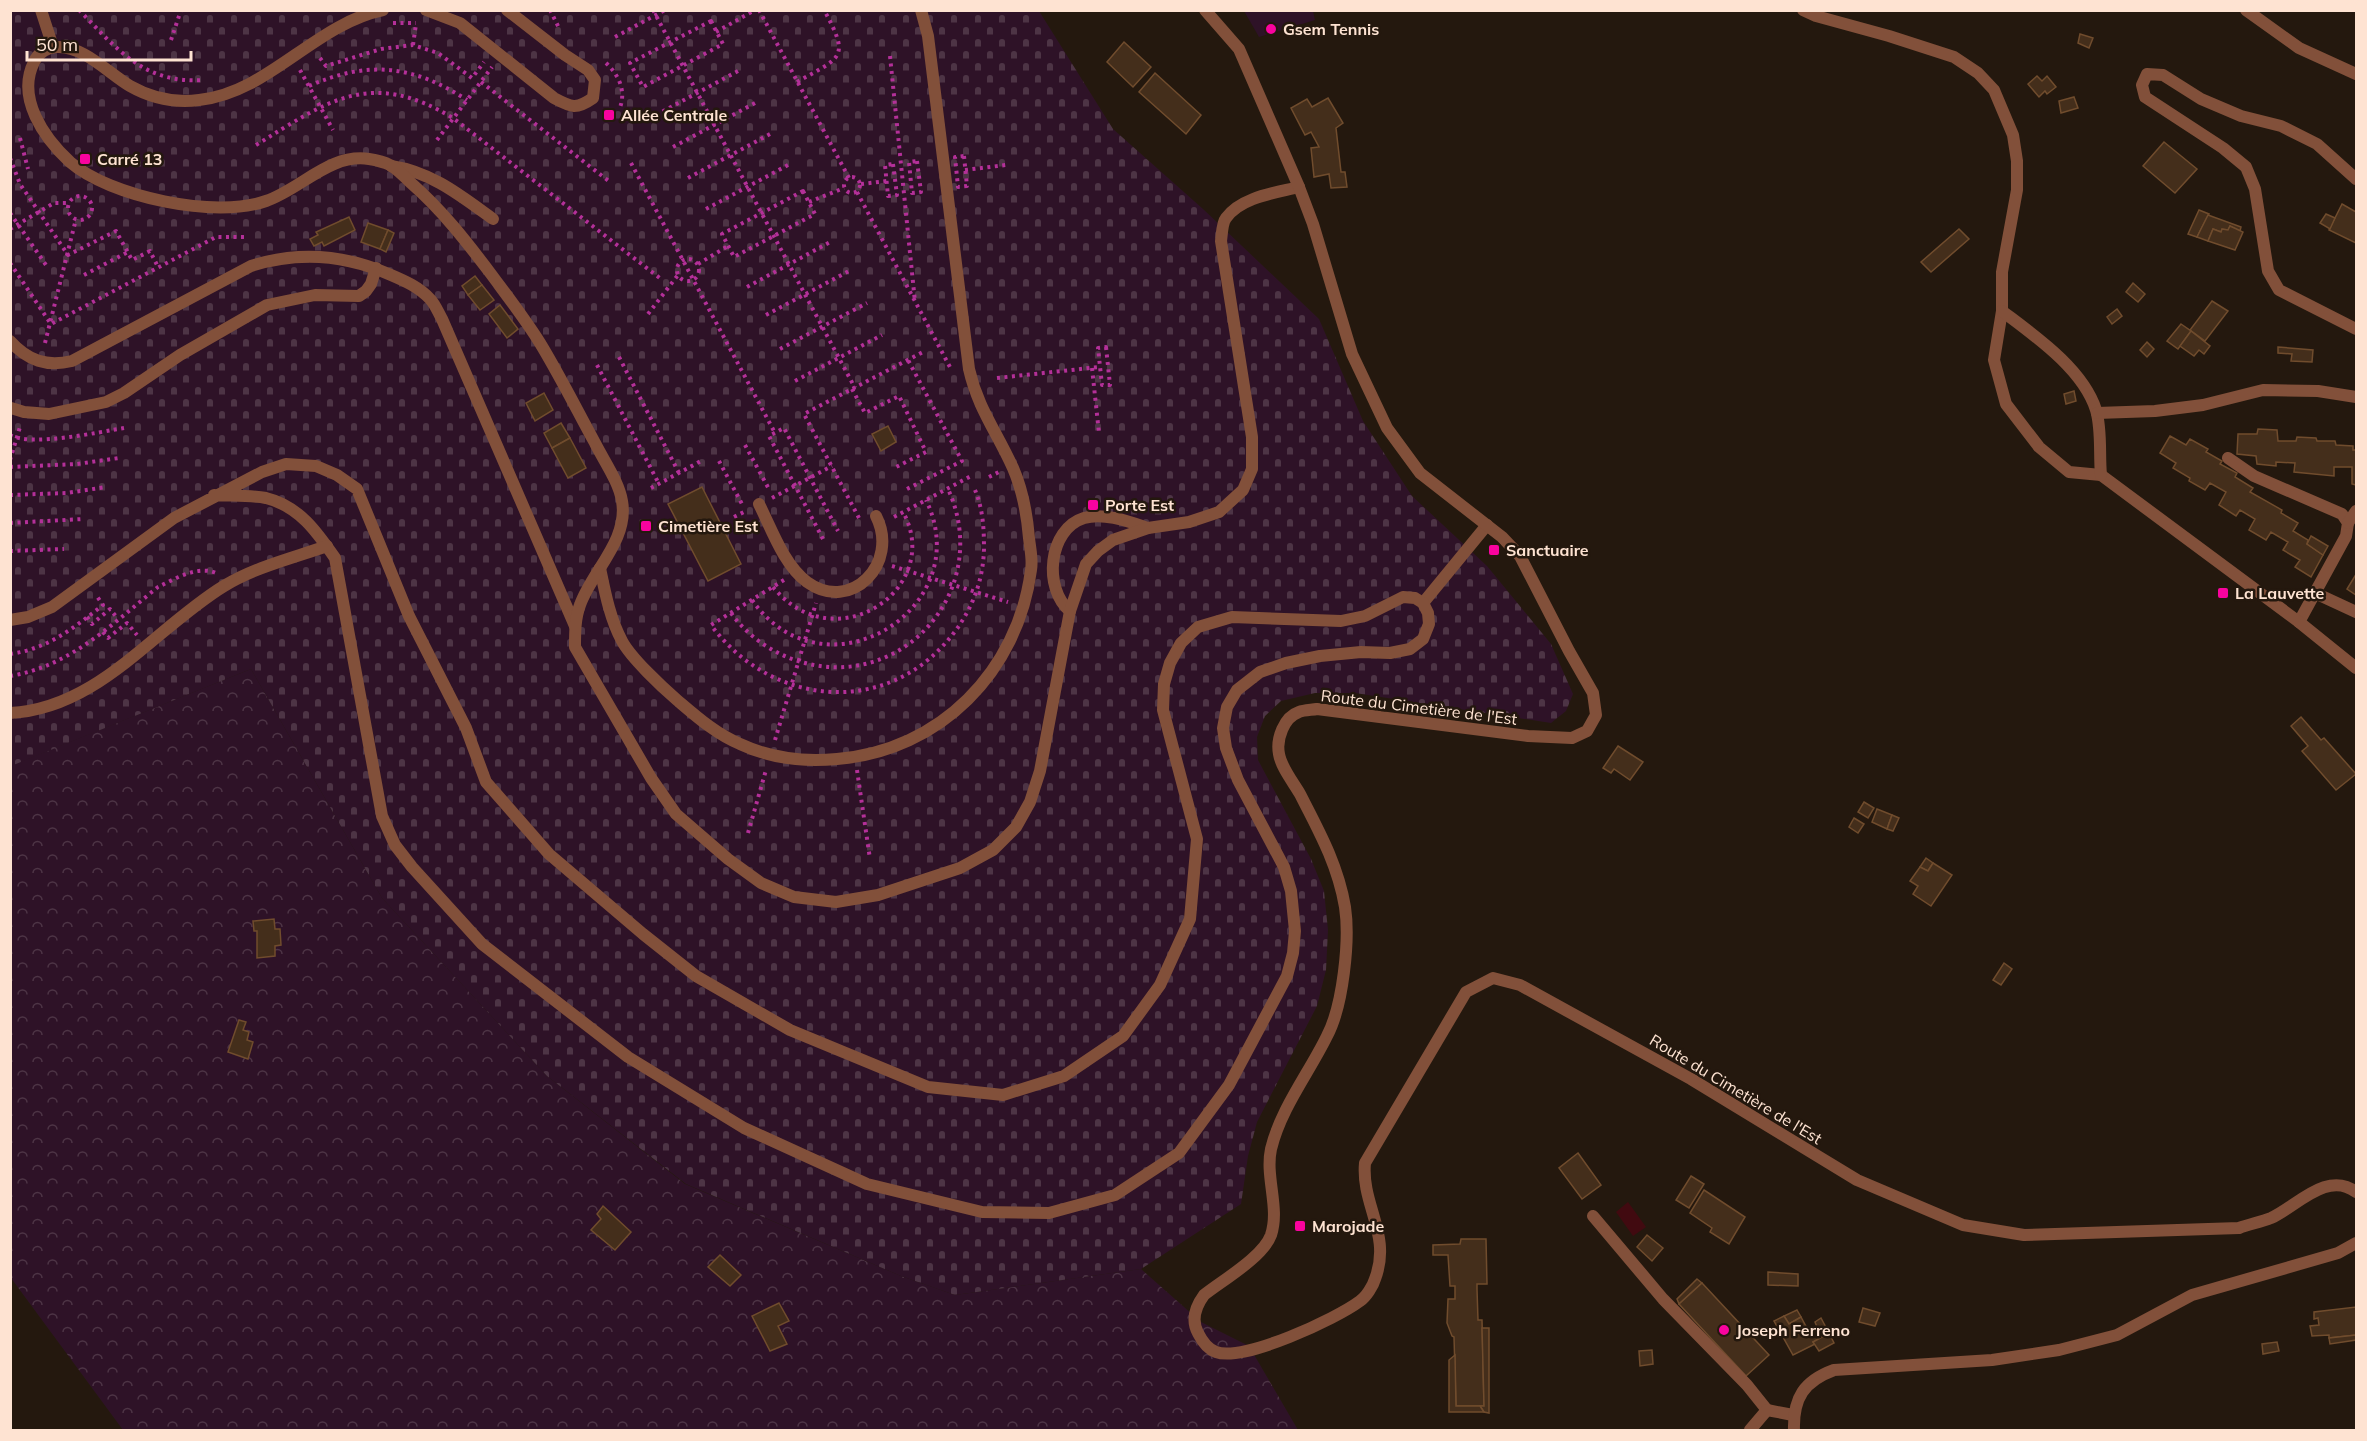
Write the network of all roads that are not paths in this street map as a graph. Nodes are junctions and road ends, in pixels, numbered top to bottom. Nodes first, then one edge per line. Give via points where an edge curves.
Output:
1 (41, 10) edge
2 (383, 10) edge
3 (426, 10) edge
4 (507, 10) edge
5 (921, 10) edge
6 (1205, 10) edge
7 (1803, 10) edge
8 (2246, 10) edge
9 (53, 47) junction
10 (2356, 74) edge
11 (391, 166) junction
12 (2356, 179) edge
13 (1299, 187) junction
14 (494, 219) dead end
15 (376, 268) junction
16 (2002, 311) junction
17 (2356, 329) edge
18 (10, 341) edge
19 (2356, 397) edge
20 (11, 408) edge
21 (2097, 413) junction
22 (2228, 458) dead end
23 (2100, 475) junction
24 (214, 495) junction
25 (759, 504) road end
26 (2356, 511) edge
27 (878, 520) road end
28 (2348, 522) junction
29 (1487, 525) junction
30 (1148, 528) junction
31 (327, 546) junction
32 (600, 568) junction
33 (2315, 593) junction
34 (1423, 603) junction
35 (1070, 610) junction
36 (2356, 612) edge
37 (10, 620) edge
38 (2299, 622) junction
39 (575, 626) junction
40 (2356, 668) edge
41 (10, 713) edge
42 (2356, 1192) edge
43 (1593, 1216) dead end
44 (2356, 1243) edge
45 (1767, 1410) junction
46 (1793, 1415) junction
47 (1750, 1431) edge
48 (1794, 1431) edge

1 - 9 street
2 - 9 street via 358,17 243,86 196,100 152,96 75,50
3 - 4 street via 460,22 568,106 579,107 593,98 595,80 588,70
5 - 32 street via 928,36 969,369 977,400 1021,488 1027,516 1032,568 1023,607 1005,651 973,695 954,713 891,749 855,758 800,760 770,754 718,733 658,683 622,643 606,600
6 - 13 street, Route du Cimetière de l'Est via 1239,50
7 - 16 street via 1954,57 1994,90 2013,135 2017,161 2017,190 2002,272
8 - 10 street via 2299,48
9 - 11 street via 36,56 28,84 41,128 75,166 119,189 188,206 243,208 269,201 343,160 372,159
11 - 14 street via 431,177
11 - 32 street via 435,204 522,316 594,441 622,499 618,533
12 - 17 street via 2317,144 2281,126 2241,116 2201,99 2163,75 2147,74 2142,85 2145,97 2246,167 2255,189 2268,271 2279,290
13 - 29 street, Route du Cimetière de l'Est via 1352,354 1388,428 1420,473
13 - 30 street via 1240,205 1224,219 1221,241 1252,437 1252,469 1243,490 1219,512 1189,522
15 - 18 street via 326,257 273,259 251,266 72,361 56,365 26,356
15 - 20 street via 366,291 359,296 315,295 267,304 106,402 49,414
15 - 39 street via 415,286 431,300
16 - 21 street via 2079,378
16 - 23 street via 1994,360 2006,404 2039,447 2069,472
19 - 21 street via 2318,391 2263,390 2203,405
21 - 23 street
22 - 28 street via 2254,476 2342,514
23 - 38 street
24 - 31 street via 266,498 296,513 316,529
24 - 34 street via 286,464 316,466 357,489 409,616 466,728 486,782 549,854 696,976 790,1030 928,1087 1003,1095 1064,1076 1123,1036 1160,985 1190,919 1197,839 1163,710 1164,684 1181,643 1198,627 1232,617 1341,621 1365,616 1403,597
24 - 37 street via 174,518 52,607
25 - 27 street via 796,572 809,584 833,592 855,586 871,576 880,562 883,546
26 - 28 street
28 - 33 street via 2346,536
29 - 34 street
29 - 42 street, Route du Cimetière de l'Est via 1520,556 1593,693 1596,715 1587,731 1572,738 1317,709 1298,712 1287,722 1279,736 1279,754 1325,840 1345,908 1342,985 1329,1033 1277,1126 1270,1152 1274,1210 1271,1234 1259,1252 1204,1295 1197,1305 1196,1329 1208,1348 1217,1353 1244,1352 1304,1332 1361,1300 1375,1281 1381,1259 1380,1232 1364,1178 1365,1163 1466,992 1493,978 1520,985 1691,1079 1857,1180 1963,1226 2024,1235 2239,1228 2272,1217 2310,1192 2336,1185
30 - 35 street via 1113,540 1098,550 1086,564
30 - 35 street via 1099,516 1084,518 1068,528 1056,548 1053,570 1061,603
31 - 34 street via 335,558 382,816 412,867 482,944 628,1057 744,1128 867,1184 982,1212 1048,1214 1115,1195 1179,1153 1229,1085 1287,976 1295,932 1284,867 1238,780 1226,748 1223,728 1227,707 1237,690 1260,672 1286,663 1320,656 1410,649 1423,639 1429,624
31 - 41 street via 226,584 82,692 42,707
32 - 39 street via 580,605
33 - 36 street
33 - 38 street
35 - 39 street via 1040,771 1016,827 993,850 960,868 878,896 836,902 794,897 761,883 676,814 575,647
38 - 40 street
43 - 45 street via 1663,1299
44 - 46 street via 2338,1253 2192,1295 2117,1335 2059,1350 1992,1360 1834,1370 1805,1386
45 - 46 street
45 - 47 street
46 - 48 street

